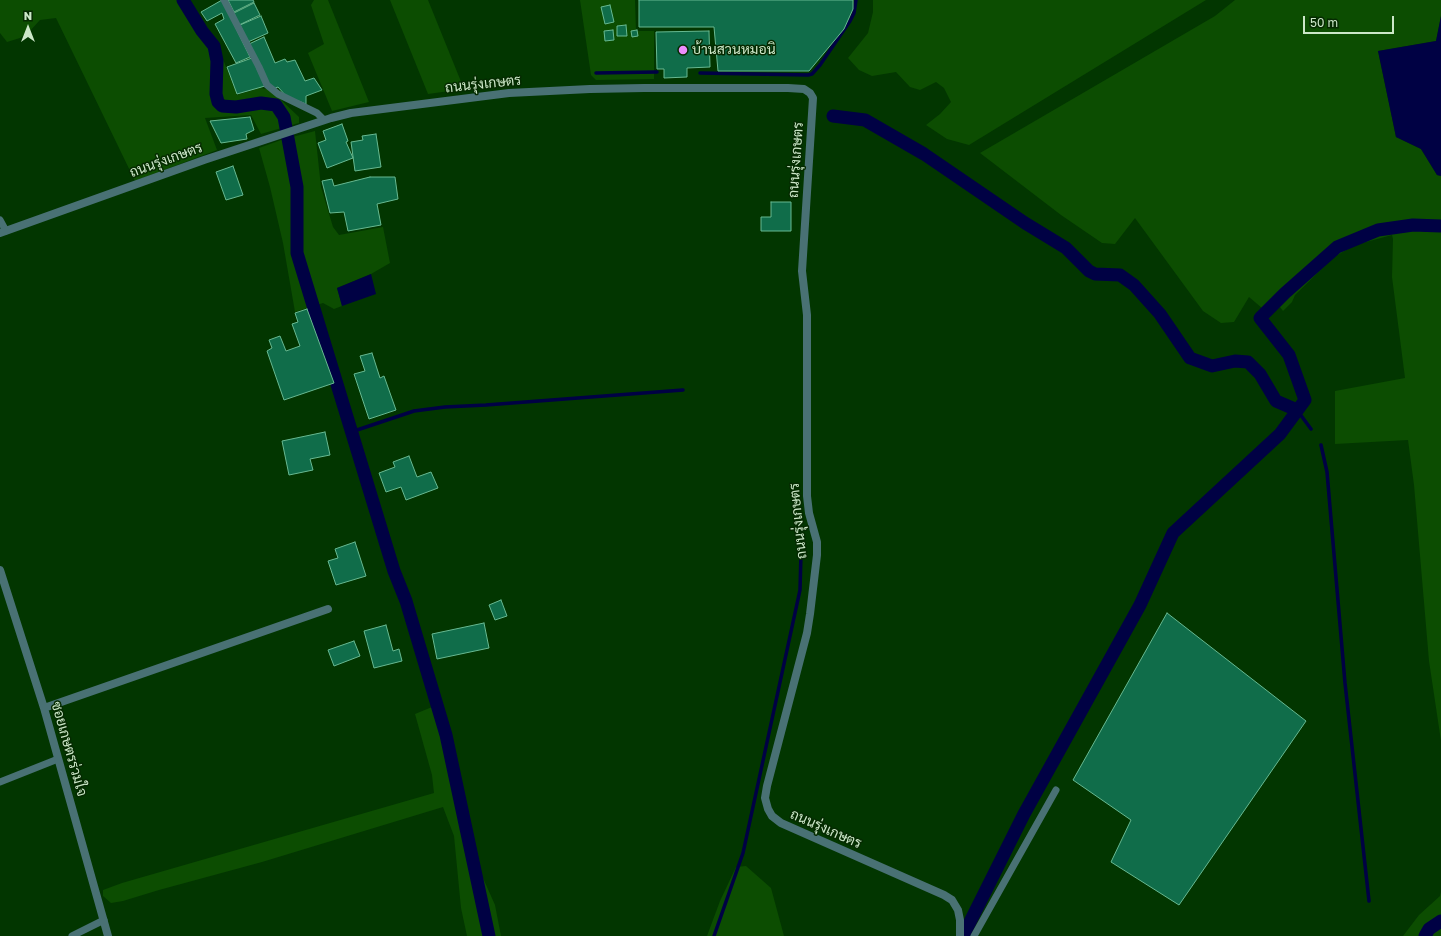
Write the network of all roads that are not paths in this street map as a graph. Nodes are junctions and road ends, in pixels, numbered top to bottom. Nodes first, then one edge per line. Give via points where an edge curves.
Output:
1 (224, 0) edge
2 (324, 120) junction
3 (0, 220) edge
4 (3, 232) edge
5 (0, 570) edge
6 (328, 608) dead end
7 (44, 708) junction
8 (58, 759) junction
9 (0, 782) edge
10 (1056, 790) dead end
11 (104, 920) junction
12 (72, 936) edge
13 (108, 936) edge
14 (960, 936) edge
15 (974, 936) edge

1 - 2 lane via 259,66 266,85 278,94 317,113
2 - 4 street, ถนนรุ่งเกษตร
2 - 14 street, ถนนรุ่งเกษตร via 351,113 509,93 644,88 788,88 804,89 810,93 813,98 802,271 807,315 807,496 817,554 807,633 765,798 770,813 781,823 952,900 958,910
3 - 4 lane
5 - 7 street, ซอยเกษตรร่วมใจ
6 - 7 street
7 - 8 street, ซอยเกษตรร่วมใจ
8 - 9 lane
8 - 11 street, ซอยเกษตรร่วมใจ
10 - 15 lane
11 - 12 lane
11 - 13 street, ซอยเกษตรร่วมใจ

